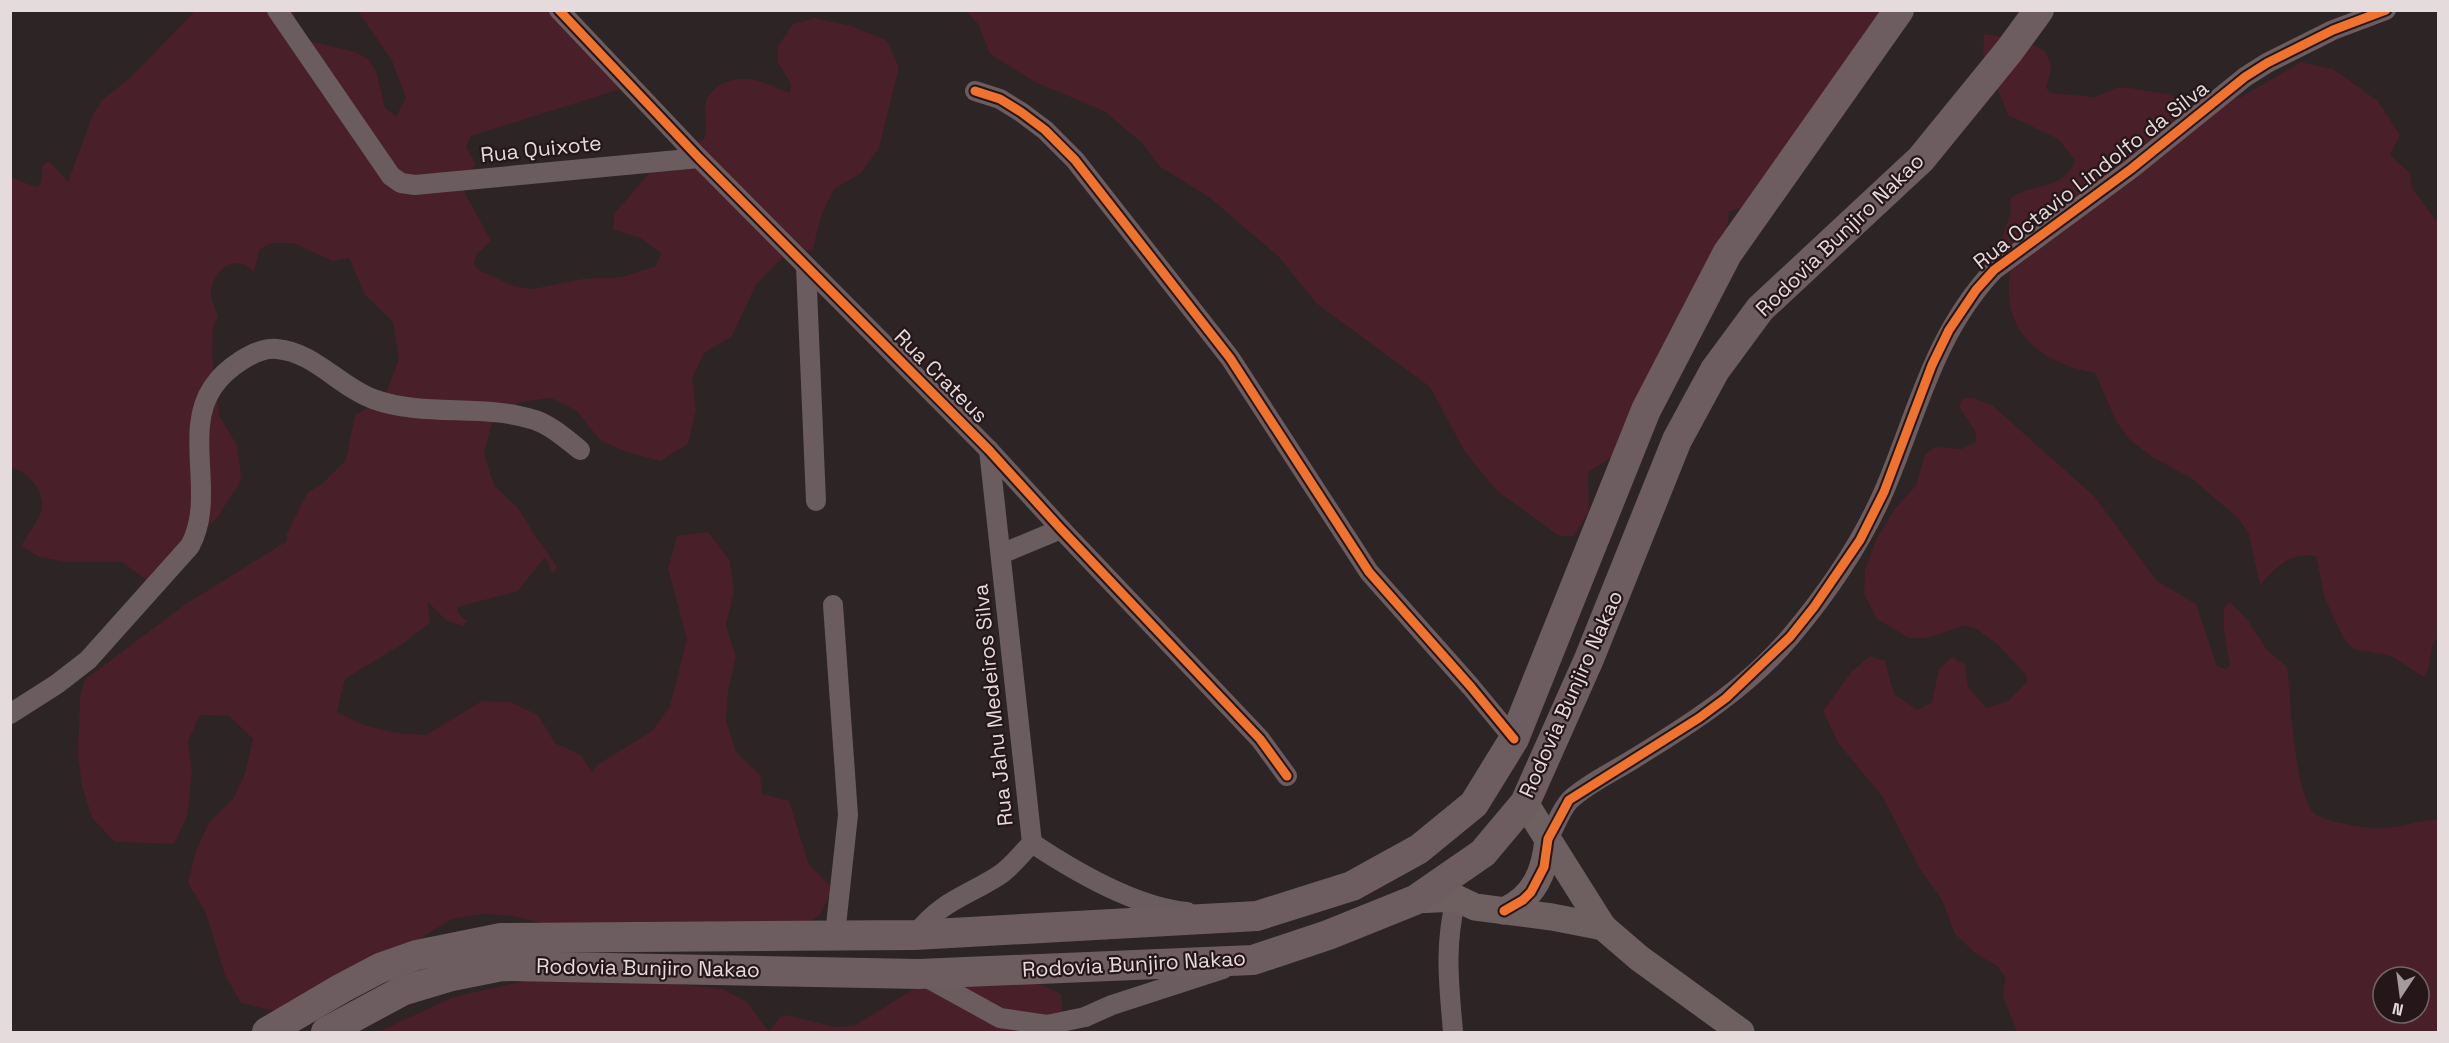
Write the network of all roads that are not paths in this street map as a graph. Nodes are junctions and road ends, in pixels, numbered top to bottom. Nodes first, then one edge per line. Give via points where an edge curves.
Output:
1 (277, 10) edge
2 (559, 10) edge
3 (1899, 10) edge
4 (2014, 10) edge
5 (2038, 10) edge
6 (2386, 10) edge
7 (2009, 51) junction
8 (975, 91) dead end
9 (699, 158) junction
10 (806, 266) junction
11 (580, 450) dead end
12 (988, 450) junction
13 (816, 501) dead end
14 (1061, 529) junction
15 (1001, 554) junction
16 (833, 605) dead end
17 (10, 714) edge
18 (1514, 739) junction
19 (1287, 776) dead end
20 (1525, 803) junction
21 (1548, 839) junction
22 (1032, 843) junction
23 (1456, 898) junction
24 (1414, 900) junction
25 (1504, 911) junction
26 (1257, 916) junction
27 (1604, 927) junction
28 (835, 935) junction
29 (915, 935) junction
30 (1253, 960) junction
31 (919, 974) junction
32 (1047, 1029) edge
33 (267, 1032) edge
34 (326, 1032) edge
35 (1453, 1032) edge
36 (1741, 1032) edge

1 - 9 street, Rua Quixote via 391,176 401,183 415,185
2 - 9 street, Rua Crateus
3 - 18 main road, Rodovia Bunjiro Nakao via 1726,254 1646,410
4 - 7 main road
5 - 7 main road, Rodovia Bunjiro Nakao
6 - 21 street, Rua Octavio Lindolfo da Silva via 2332,30 2245,77 2131,169 1994,270 1949,330 1884,492 1860,540 1790,637 1717,705 1569,800
7 - 20 main road, Rodovia Bunjiro Nakao via 1921,159 1760,309 1715,370 1677,440 1589,659
8 - 18 street via 1000,99 1021,112 1075,160 1230,358 1369,572
9 - 10 street, Rua Crateus
10 - 12 street, Rua Crateus
10 - 13 street
11 - 17 street via 555,430 506,413 386,404 298,355 262,349 243,359 215,383 206,397 200,437 201,515 190,546 87,660
12 - 14 street, Rua Crateus
12 - 15 street, Rua Jahu Medeiros Silva
14 - 15 street
14 - 19 street, Rua Crateus via 1260,739
15 - 22 street, Rua Jahu Medeiros Silva
16 - 28 street via 848,815
18 - 26 main road, Rodovia Bunjiro Nakao via 1474,804 1419,849 1352,886
20 - 21 street
20 - 24 main road, Rodovia Bunjiro Nakao via 1483,854
21 - 25 street via 1544,867 1531,892
21 - 27 street
22 - 26 street via 1080,875 1141,900 1183,912
22 - 29 street, Rua Jahu Medeiros Silva via 1000,875 949,902 928,918
23 - 24 street
23 - 25 street via 1475,907
23 - 35 street via 1447,962
24 - 30 main road, Rodovia Bunjiro Nakao
25 - 27 street
26 - 29 main road, Rodovia Bunjiro Nakao
27 - 36 street via 1639,958
28 - 29 main road, Rodovia Bunjiro Nakao
28 - 33 main road, Rodovia Bunjiro Nakao via 501,938 417,955 380,968
30 - 31 main road, Rodovia Bunjiro Nakao
30 - 32 street
31 - 32 street via 1000,1018
31 - 34 main road, Rodovia Bunjiro Nakao via 502,966 402,991

